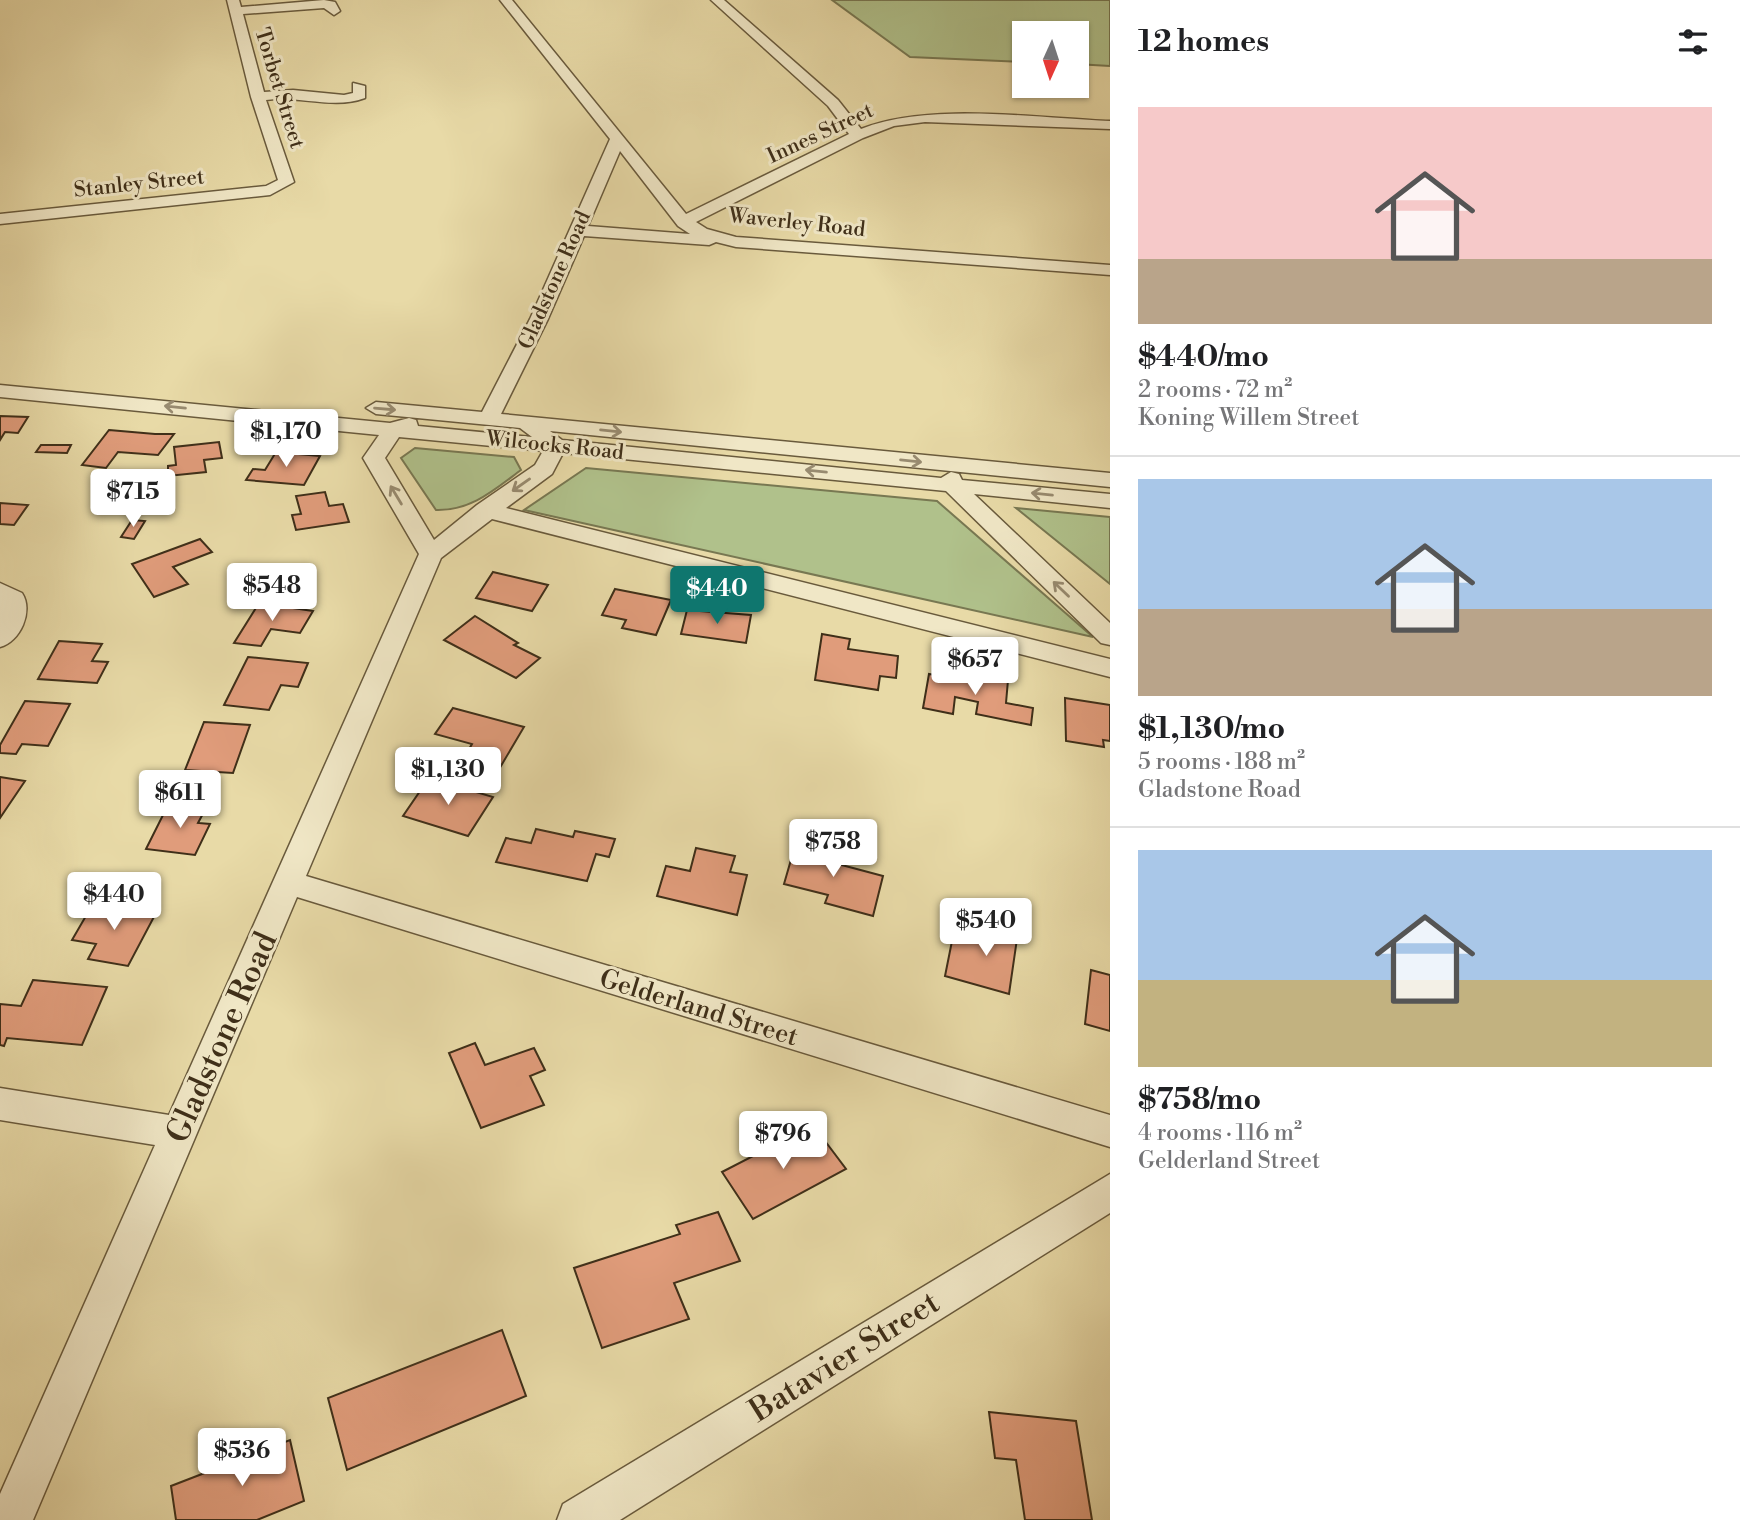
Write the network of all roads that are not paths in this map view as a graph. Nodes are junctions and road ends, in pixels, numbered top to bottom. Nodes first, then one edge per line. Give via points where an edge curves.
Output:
1 (506, 0) edge
2 (717, 0) edge
3 (236, 3) edge
4 (334, 11) dead end
5 (358, 86) dead end
6 (258, 97) junction
7 (833, 103) junction
8 (853, 106) dead end
9 (876, 110) dead end
10 (925, 118) junction
11 (1110, 125) edge
12 (859, 135) junction
13 (617, 140) junction
14 (282, 186) joint
15 (0, 219) edge
16 (684, 222) junction
17 (576, 229) junction
18 (736, 242) junction
19 (1110, 270) edge
20 (0, 372) edge
21 (0, 391) edge
22 (116, 392) junction
23 (438, 414) junction
24 (489, 418) junction
25 (525, 422) junction
26 (394, 429) junction
27 (556, 446) junction
28 (950, 475) junction
29 (1110, 480) edge
30 (1110, 502) edge
31 (485, 510) junction
32 (431, 554) junction
33 (0, 591) edge
34 (1110, 637) edge
35 (0, 639) edge
36 (1110, 668) edge
37 (289, 883) junction
38 (0, 1104) edge
39 (1110, 1131) edge
40 (179, 1133) junction
41 (1110, 1192) edge
42 (11, 1520) edge
43 (579, 1520) edge

1 - 13 street, Waverley Road
2 - 7 street
3 - 4 street via 324,4
3 - 6 street, Torbet Street
5 - 6 street via 360,94 348,98 295,93
6 - 14 street, Torbet Street via 287,179
7 - 8 street
7 - 12 street
9 - 10 street
10 - 11 street, Innes Street
10 - 12 street, Innes Street via 891,122
12 - 16 street, Innes Street
13 - 16 street, Waverley Road
13 - 17 street, Gladstone Road
14 - 15 street, Stanley Street
16 - 18 street, Waverley Road via 701,233
17 - 18 street
17 - 24 street, Gladstone Road via 539,319
18 - 19 street, Waverley Road
20 - 22 street, Wilcocks Road
21 - 22 street, Wilcocks Road
22 -> 23 street, Wilcocks Road
26 -> 22 street, Wilcocks Road
23 - 24 street, Wilcocks Road
23 - 26 street
24 - 25 street, Wilcocks Road
25 - 27 street
25 -> 28 street, Wilcocks Road
26 - 27 street, Wilcocks Road
32 -> 26 street via 374,458
28 -> 27 street, Wilcocks Road
27 -> 31 street, Gladstone Road via 544,469
28 - 29 street, Wilcocks Road
30 -> 28 street, Wilcocks Road
34 -> 28 street
31 - 32 street, Gladstone Road
31 - 36 street
32 - 37 street, Gladstone Road
33 - 35 street via 13,598 16,611
37 - 39 street, Gelderland Street
37 - 40 street, Gladstone Road
38 - 40 street
40 - 42 street, Gladstone Road
41 - 43 street, Batavier Street

